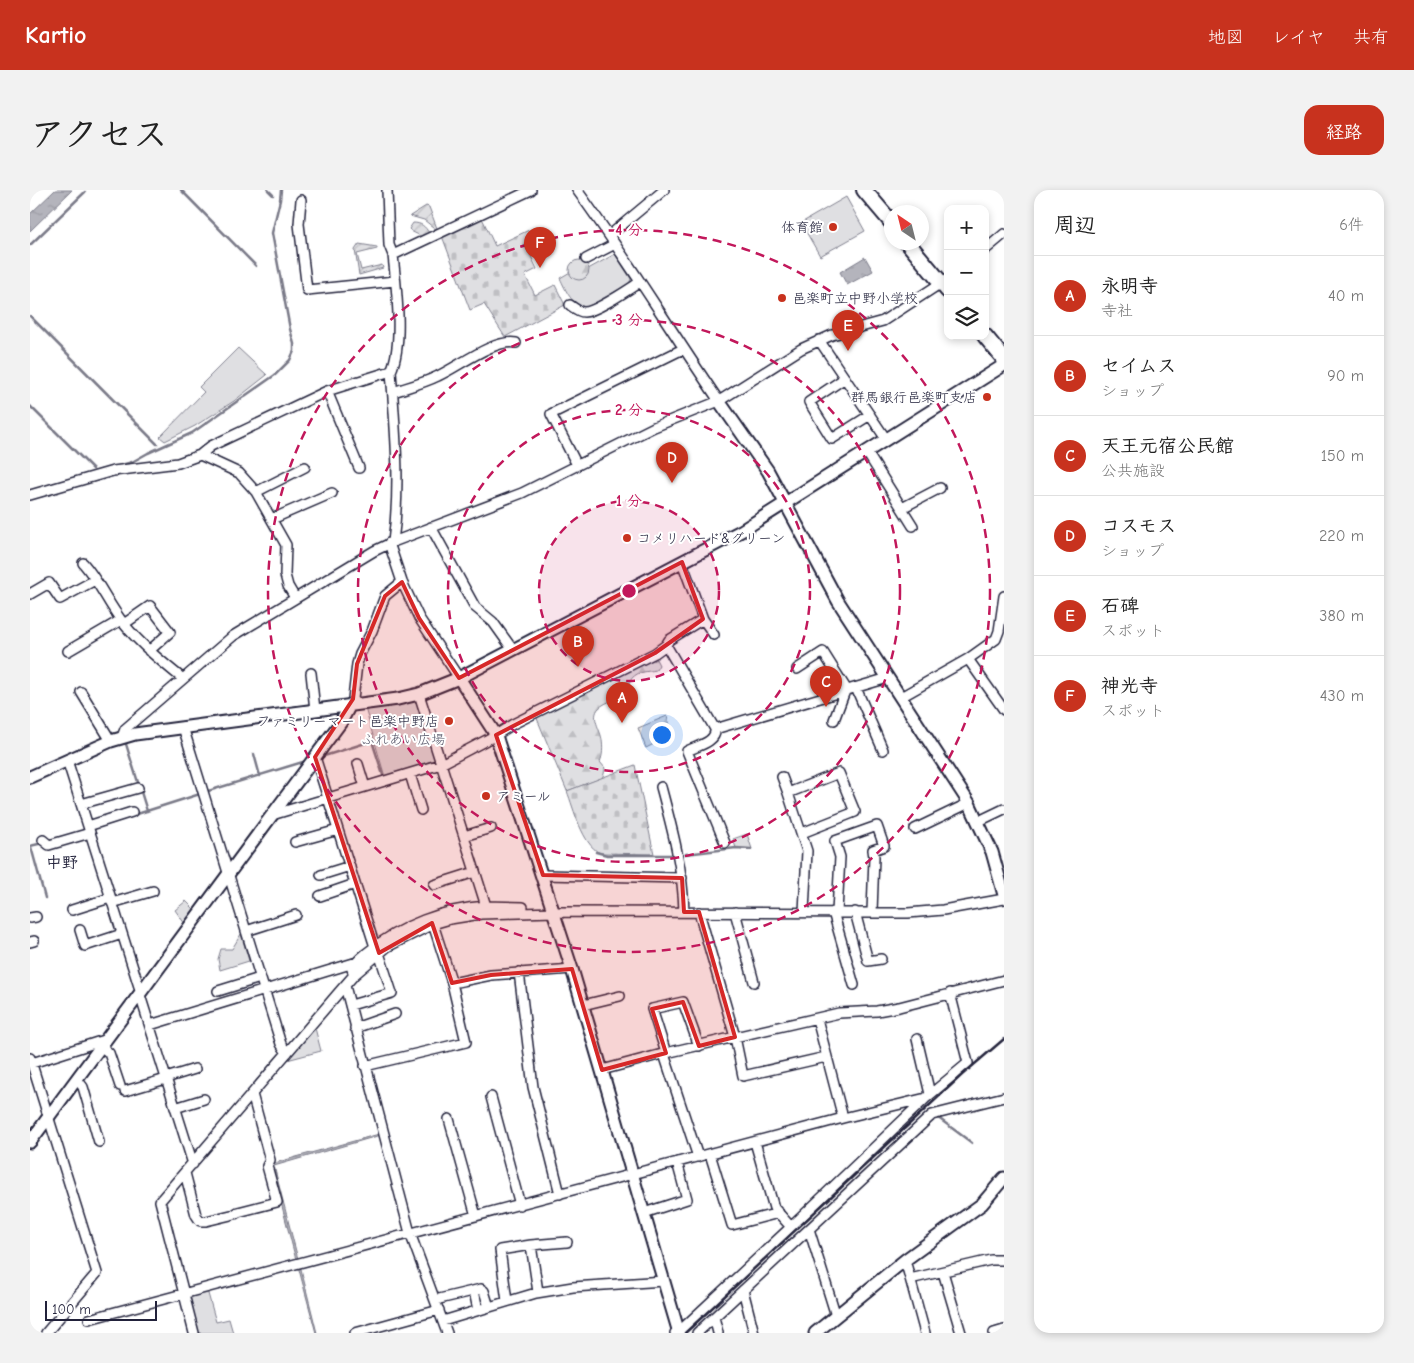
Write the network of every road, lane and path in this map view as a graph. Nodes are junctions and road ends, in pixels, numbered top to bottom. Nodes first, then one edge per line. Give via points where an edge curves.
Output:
1 (387, 190) edge
2 (531, 190) edge
3 (576, 190) edge
4 (664, 190) edge
5 (864, 190) edge
6 (301, 200) dead end
7 (884, 214) edge
8 (1004, 234) edge
9 (610, 235) junction
10 (616, 244) junction
11 (989, 247) edge
12 (914, 250) edge
13 (393, 255) junction
14 (586, 259) dead end
15 (395, 281) junction
16 (640, 282) junction
17 (944, 284) edge
18 (944, 286) edge
19 (570, 305) dead end
20 (819, 340) junction
21 (988, 340) edge
22 (516, 343) dead end
23 (683, 349) junction
24 (1004, 359) edge
25 (1004, 365) edge
26 (392, 371) junction
27 (845, 378) junction
28 (327, 391) junction
29 (393, 392) junction
30 (719, 401) junction
31 (870, 415) junction
32 (886, 438) junction
33 (866, 452) junction
34 (200, 455) junction
35 (577, 465) junction
36 (305, 467) dead end
37 (359, 468) dead end
38 (940, 488) dead end
39 (256, 492) junction
40 (332, 493) dead end
41 (30, 495) edge
42 (786, 503) junction
43 (902, 508) junction
44 (272, 519) junction
45 (913, 526) dead end
46 (431, 527) junction
47 (391, 542) junction
48 (682, 562) junction
49 (83, 563) dead end
50 (96, 580) junction
51 (402, 582) junction
52 (30, 594) edge
53 (1004, 596) edge
54 (295, 598) junction
55 (703, 619) junction
56 (122, 622) junction
57 (1001, 633) edge
58 (714, 635) dead end
59 (666, 645) junction
60 (513, 650) junction
61 (68, 651) dead end
62 (149, 651) junction
63 (968, 660) junction
64 (797, 669) dead end
65 (311, 673) dead end
66 (458, 678) junction
67 (888, 678) junction
68 (183, 679) junction
69 (856, 688) junction
70 (845, 691) junction
71 (81, 692) dead end
72 (420, 694) junction
73 (901, 697) junction
74 (350, 704) junction
75 (315, 710) junction
76 (1004, 710) edge
77 (834, 720) dead end
78 (183, 727) junction
79 (715, 730) junction
80 (496, 735) junction
81 (117, 740) junction
82 (883, 750) dead end
83 (315, 757) junction
84 (67, 760) junction
85 (358, 764) dead end
86 (442, 764) junction
87 (410, 774) junction
88 (30, 777) edge
89 (782, 777) dead end
90 (365, 787) junction
91 (661, 787) dead end
92 (138, 788) dead end
93 (788, 793) junction
94 (329, 798) junction
95 (969, 803) junction
96 (81, 804) junction
97 (1004, 809) edge
98 (421, 810) dead end
99 (132, 812) dead end
100 (272, 815) junction
101 (979, 821) junction
102 (491, 828) dead end
103 (89, 829) junction
104 (915, 829) dead end
105 (338, 830) junction
106 (802, 833) junction
107 (464, 836) junction
108 (43, 840) dead end
109 (295, 842) dead end
110 (725, 843) dead end
111 (350, 866) junction
112 (475, 872) junction
113 (228, 874) junction
114 (321, 875) dead end
115 (543, 875) junction
116 (682, 878) junction
117 (355, 884) junction
118 (434, 885) dead end
119 (153, 891) dead end
120 (1004, 895) edge
121 (320, 896) dead end
122 (1004, 899) edge
123 (111, 901) junction
124 (486, 906) junction
125 (523, 906) dead end
126 (72, 910) dead end
127 (555, 912) junction
128 (684, 912) junction
129 (699, 912) junction
130 (735, 912) junction
131 (804, 912) junction
132 (835, 912) junction
133 (855, 912) junction
134 (872, 912) junction
135 (296, 915) dead end
136 (432, 924) junction
137 (80, 930) dead end
138 (246, 931) junction
139 (122, 934) junction
140 (377, 950) junction
141 (881, 959) dead end
142 (357, 962) junction
143 (572, 969) junction
144 (519, 972) junction
145 (354, 975) junction
146 (260, 978) junction
147 (1004, 980) edge
148 (754, 982) dead end
149 (452, 983) junction
150 (854, 985) dead end
151 (345, 986) junction
152 (264, 990) junction
153 (218, 991) dead end
154 (950, 993) junction
155 (140, 994) junction
156 (620, 996) dead end
157 (351, 1005) junction
158 (583, 1005) junction
159 (396, 1014) dead end
160 (817, 1019) junction
161 (150, 1025) junction
162 (355, 1028) junction
163 (736, 1037) junction
164 (917, 1039) dead end
165 (105, 1043) junction
166 (699, 1046) junction
167 (287, 1053) junction
168 (665, 1053) junction
169 (826, 1057) junction
170 (31, 1061) edge
171 (365, 1066) junction
172 (195, 1069) dead end
173 (602, 1070) junction
174 (166, 1078) junction
175 (77, 1079) junction
176 (252, 1094) junction
177 (928, 1096) junction
178 (491, 1097) dead end
179 (1004, 1097) edge
180 (204, 1100) dead end
181 (175, 1108) junction
182 (48, 1117) junction
183 (844, 1118) junction
184 (449, 1119) dead end
185 (30, 1142) edge
186 (99, 1142) dead end
187 (755, 1142) junction
188 (710, 1154) junction
189 (698, 1157) junction
190 (677, 1162) junction
191 (193, 1164) junction
192 (185, 1173) junction
193 (633, 1174) junction
194 (1004, 1178) edge
195 (560, 1194) junction
196 (520, 1205) junction
197 (644, 1213) junction
198 (779, 1213) junction
199 (476, 1216) junction
200 (792, 1227) junction
201 (809, 1229) junction
202 (410, 1233) junction
203 (567, 1242) dead end
204 (531, 1245) junction
205 (905, 1260) junction
206 (1004, 1260) edge
207 (943, 1272) junction
208 (910, 1279) junction
209 (664, 1281) junction
210 (743, 1290) junction
211 (474, 1291) junction
212 (538, 1292) junction
213 (183, 1293) junction
214 (435, 1300) junction
215 (507, 1301) junction
216 (490, 1307) junction
217 (439, 1310) junction
218 (478, 1310) junction
219 (836, 1316) junction
220 (714, 1317) junction
221 (89, 1318) dead end
222 (443, 1321) junction
223 (1004, 1330) edge
224 (677, 1332) edge
225 (46, 1333) edge
226 (194, 1333) edge
227 (355, 1333) edge
228 (447, 1333) edge
229 (696, 1333) edge
230 (718, 1333) edge
231 (754, 1333) edge
232 (815, 1333) edge
233 (925, 1333) edge
234 (961, 1333) edge
235 (994, 1333) edge

1 - 13 street via 389,245
2 - 13 street
3 - 9 street
4 - 9 street
5 - 7 main road
6 - 15 street via 299,224 307,290
8 - 11 street
9 - 10 street
10 - 14 street
10 - 16 street
12 - 17 main road
13 - 15 street
15 - 26 street via 398,339
16 - 19 street via 596,309 584,312
16 - 23 street
18 - 20 street via 883,321
20 - 27 street
20 - 30 street
21 - 24 main road
22 - 29 street via 507,341 437,377
23 - 30 street
23 - 35 street via 552,414
25 - 32 street
26 - 28 street
26 - 29 street
27 - 31 street
27 - 31 street via 810,402 832,439
28 - 34 street via 211,446
28 - 37 street
29 - 47 street via 397,483
30 - 35 street via 654,427
30 - 42 street via 768,471
31 - 32 street
32 - 33 street
33 - 42 street
33 - 43 street
34 - 39 street via 239,473
34 - 41 street via 178,463 113,471
35 - 46 street via 522,493
36 - 39 street
38 - 43 street
39 - 44 street
40 - 44 street
42 - 48 street via 741,532
42 - 67 street via 838,601
43 - 45 street
44 - 54 street via 286,546 285,575
46 - 47 street
46 - 60 street via 475,607 493,622
47 - 51 street
47 - 54 street
48 - 55 street
48 - 60 street
49 - 50 street
50 - 52 street via 60,599 49,583
50 - 56 street
51 - 66 street via 419,618
51 - 74 street via 385,596 360,654
53 - 57 street
54 - 68 street via 232,636
55 - 58 street
55 - 59 street
56 - 61 street
56 - 62 street
56 - 62 street via 150,606 170,632
57 - 63 street
59 - 79 street
59 - 80 street via 655,654
60 - 66 street
62 - 68 street
63 - 73 street
63 - 76 street
64 - 70 street via 823,652
65 - 75 street
66 - 72 street
66 - 80 street
67 - 69 street
67 - 73 street
68 - 81 street via 125,729
69 - 70 street
69 - 82 street
70 - 77 street
70 - 79 street
71 - 81 street
72 - 74 street
72 - 86 street
73 - 95 street
74 - 75 street
74 - 83 street
75 - 78 street
78 - 81 street
78 - 113 street
79 - 110 street via 713,739 687,751
80 - 86 street
80 - 115 street
81 - 84 street
83 - 94 street
83 - 100 street
84 - 88 street
84 - 96 street
85 - 90 street
86 - 87 street
86 - 107 street
87 - 90 street
87 - 98 street
89 - 93 street
90 - 94 street
91 - 116 street
92 - 96 street
93 - 106 street
93 - 106 street via 839,773 855,812
94 - 100 street
94 - 105 street
95 - 101 street
95 - 104 street
96 - 103 street
97 - 101 street
99 - 103 street
100 - 113 street
101 - 120 street
102 - 107 street
103 - 108 street via 50,845
103 - 123 street
105 - 109 street
105 - 111 street
106 - 131 street via 807,851
107 - 112 street
111 - 114 street
111 - 117 street
112 - 118 street
112 - 124 street
113 - 138 street
113 - 155 street
115 - 116 street
115 - 127 street
116 - 128 street
117 - 121 street
117 - 140 street
119 - 123 street
122 - 134 street via 943,910
123 - 126 street
123 - 139 street
124 - 125 street
124 - 140 street via 431,917 402,930
127 - 128 street
127 - 136 street via 481,914
127 - 143 street
128 - 129 street
129 - 130 street
129 - 163 street
130 - 131 street
130 - 148 street
131 - 132 street
132 - 133 street
132 - 134 street via 840,857 835,841 877,826 884,846 873,850
132 - 150 street
133 - 134 street
133 - 141 street via 868,961
135 - 138 street
136 - 140 street
136 - 149 street
137 - 139 street via 85,946
138 - 146 street
139 - 155 street
140 - 142 street
140 - 145 street
140 - 157 street via 392,993
142 - 145 street via 352,969
142 - 152 street
143 - 144 street
143 - 158 street
144 - 149 street via 491,974
144 - 195 street via 533,1087
145 - 151 street
146 - 152 street
146 - 153 street
147 - 154 street
149 - 171 street via 466,1042
151 - 157 street
151 - 167 street
152 - 161 street
152 - 167 street via 281,1044
154 - 160 street via 899,1008 838,1013
154 - 177 street via 968,1063
155 - 161 street
155 - 165 street
156 - 158 street
157 - 162 street
158 - 173 street
159 - 162 street
160 - 163 street
160 - 169 street
161 - 174 street
162 - 171 street
163 - 166 street
163 - 169 street via 743,1076
164 - 177 street
165 - 170 street
165 - 174 street via 122,1089
165 - 175 street
166 - 168 street
166 - 168 street via 683,1002 652,1009
167 - 176 street
168 - 173 street
168 - 189 street
169 - 183 street
170 - 182 street
171 - 202 street
172 - 174 street
173 - 193 street
174 - 181 street
175 - 182 street
175 - 186 street via 83,1088
176 - 191 street
176 - 192 street via 270,1160 267,1166 277,1202 200,1221
177 - 183 street
177 - 200 street
178 - 196 street
179 - 201 street via 932,1115
180 - 181 street
181 - 191 street
182 - 185 street
182 - 225 street via 97,1273
183 - 187 street
184 - 199 street
187 - 188 street
187 - 198 street via 774,1208
188 - 189 street
188 - 198 street via 732,1225
189 - 190 street
190 - 193 street
190 - 197 street via 687,1199
191 - 192 street
192 - 213 street via 160,1201
193 - 195 street
193 - 197 street
194 - 205 street via 982,1204
195 - 196 street
196 - 199 street
197 - 209 street
198 - 200 street
199 - 202 street
200 - 224 street
201 - 210 street
201 - 219 street
202 - 213 street
202 - 214 street
203 - 204 street
204 - 212 street
204 - 215 street via 500,1250
205 - 208 street
205 - 219 street
206 - 207 street via 991,1260
207 - 208 street
207 - 234 street
208 - 233 street
209 - 212 street
209 - 224 street
210 - 220 street
210 - 231 street
211 - 214 street
211 - 216 street via 484,1291
211 - 218 street
212 - 215 street
213 - 221 street
213 - 226 street
214 - 217 street
215 - 216 street
216 - 218 street
217 - 222 street
217 - 227 street
218 - 222 street
219 - 232 street
220 - 229 street
220 - 230 street
222 - 228 street
223 - 235 street

